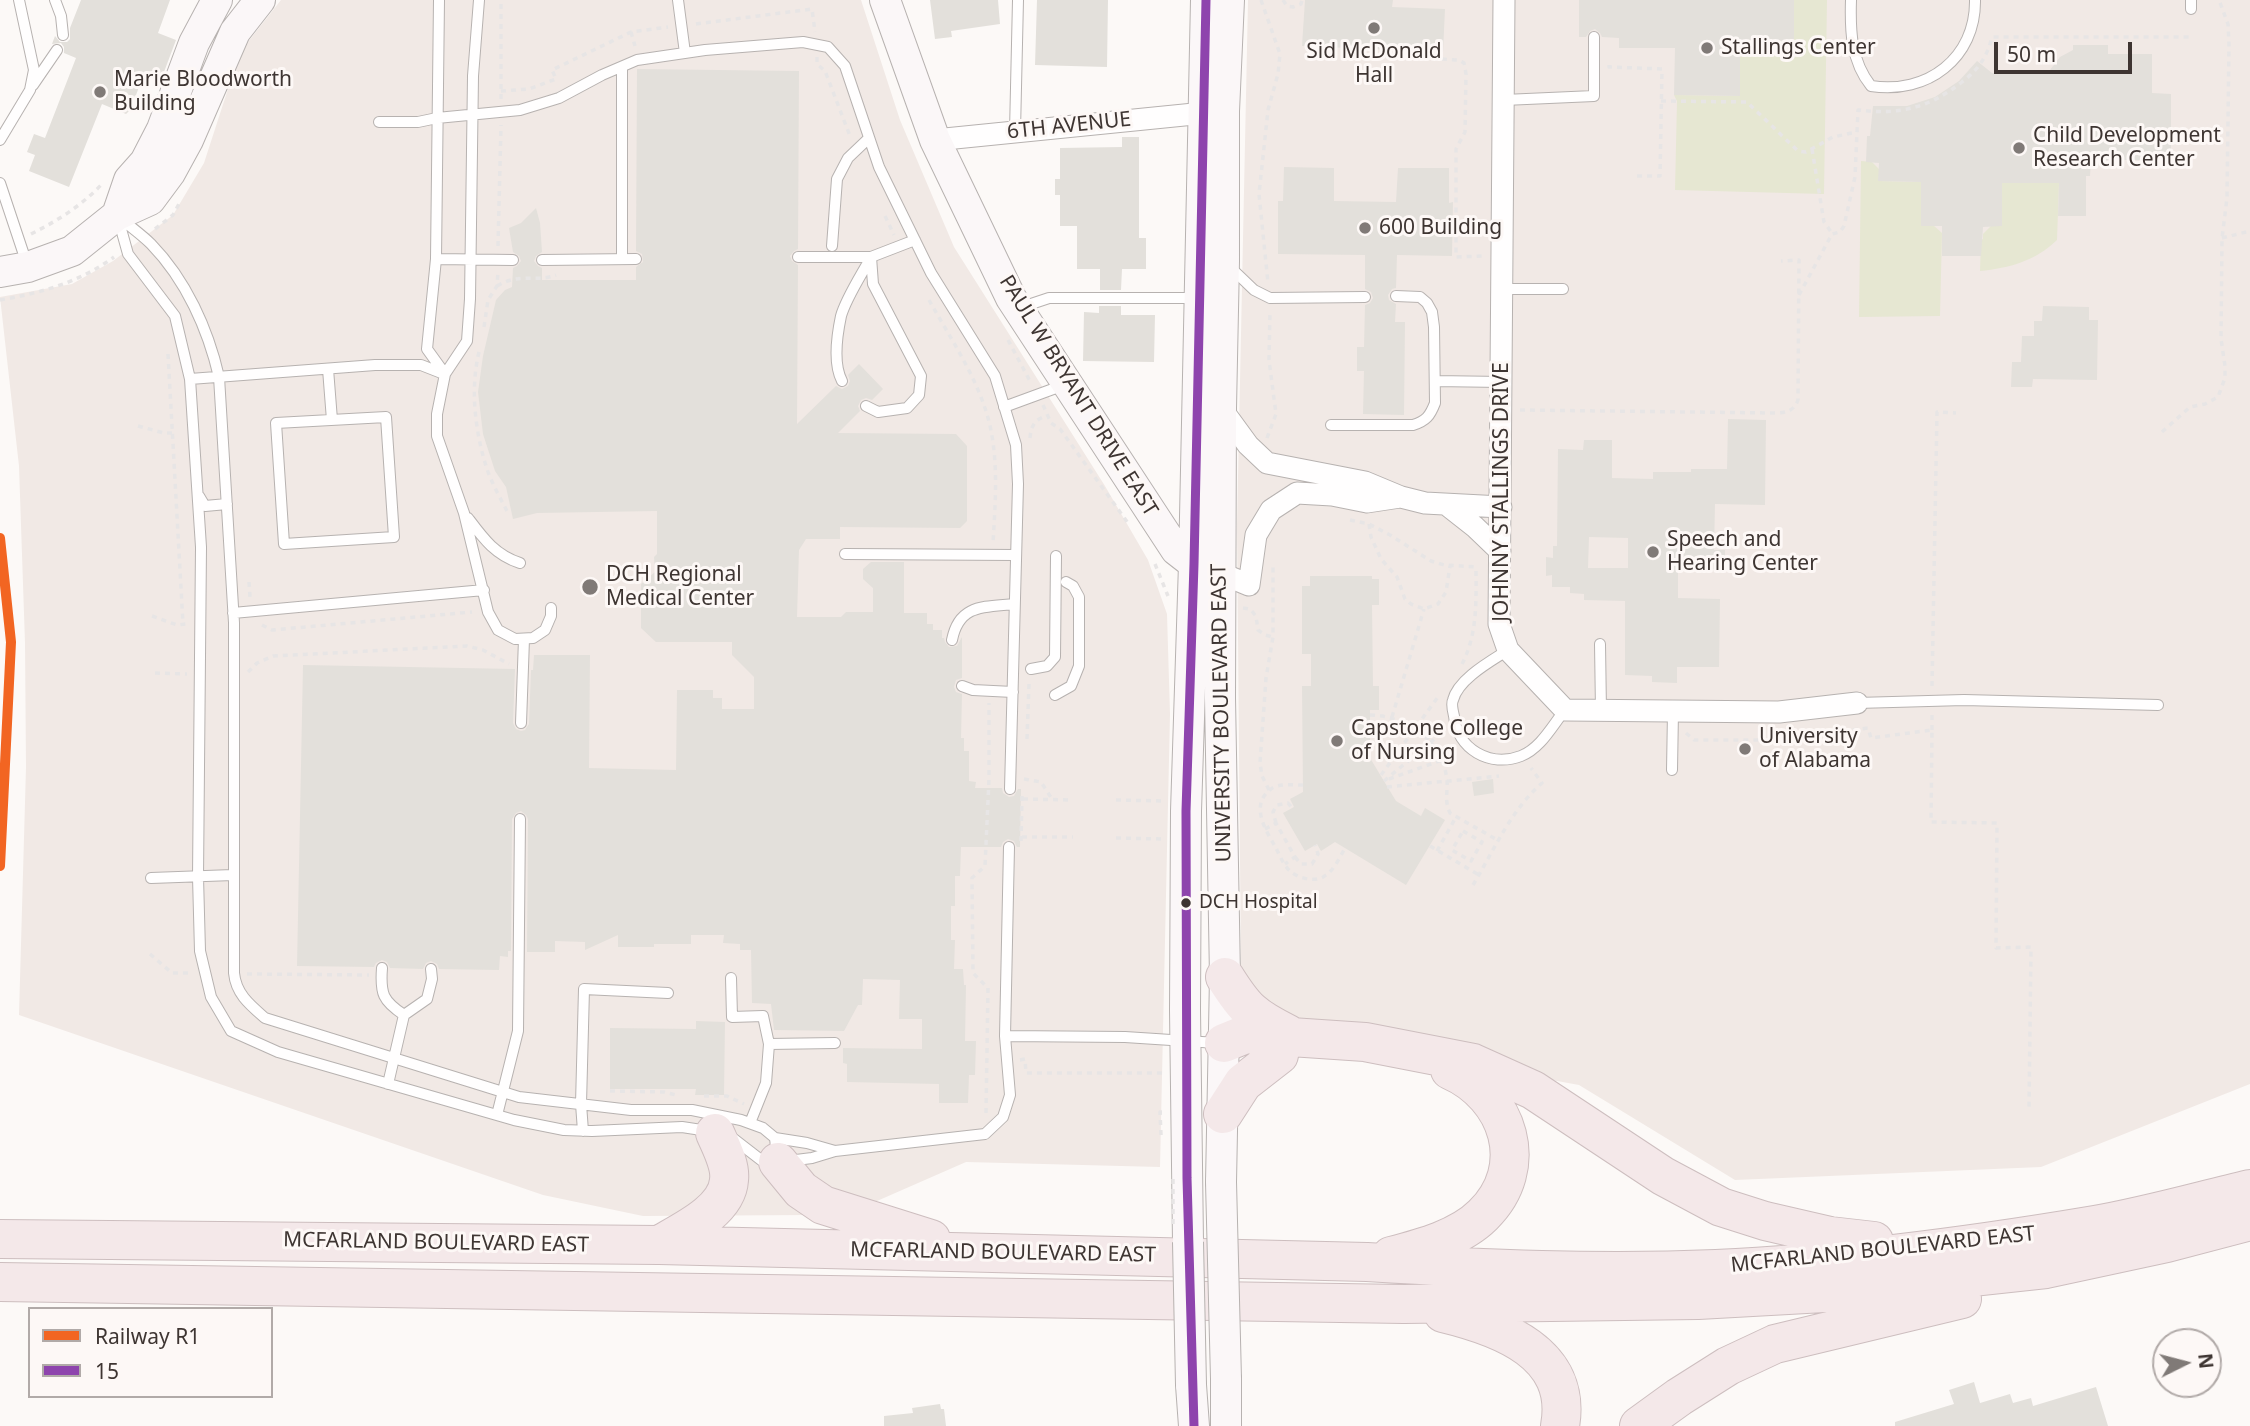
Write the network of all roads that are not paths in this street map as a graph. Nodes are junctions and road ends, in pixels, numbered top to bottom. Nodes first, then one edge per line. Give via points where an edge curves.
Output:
1 (19, 0) edge
2 (55, 0) edge
3 (217, 0) edge
4 (260, 0) edge
5 (439, 0) edge
6 (479, 0) edge
7 (678, 0) edge
8 (885, 0) edge
9 (1018, 0) edge
10 (1206, 0) edge
11 (1229, 0) edge
12 (1504, 0) edge
13 (1851, 0) edge
14 (1975, 0) edge
15 (63, 35) dead end
16 (1594, 37) dead end
17 (57, 50) dead end
18 (685, 53) junction
19 (622, 67) junction
20 (30, 90) junction
21 (1504, 100) junction
22 (1204, 113) junction
23 (472, 114) junction
24 (437, 118) junction
25 (379, 122) dead end
26 (1015, 131) junction
27 (869, 138) junction
28 (0, 140) edge
29 (935, 140) junction
30 (0, 183) edge
31 (117, 215) junction
32 (915, 240) junction
33 (832, 246) dead end
34 (798, 257) dead end
35 (871, 257) junction
36 (15, 259) edge
37 (436, 259) junction
38 (471, 259) junction
39 (622, 259) junction
40 (636, 259) dead end
41 (513, 260) dead end
42 (542, 260) dead end
43 (1224, 261) junction
44 (1502, 289) junction
45 (1563, 289) dead end
46 (1396, 296) dead end
47 (1365, 297) dead end
48 (1200, 298) junction
49 (1018, 308) junction
50 (328, 369) junction
51 (445, 374) junction
52 (219, 377) junction
53 (190, 379) junction
54 (842, 381) dead end
55 (1435, 381) junction
56 (1502, 382) junction
57 (1067, 383) junction
58 (866, 406) dead end
59 (1004, 407) junction
60 (1221, 408) junction
61 (332, 420) junction
62 (1331, 425) dead end
63 (197, 494) junction
64 (1401, 497) junction
65 (227, 504) junction
66 (1447, 505) junction
67 (1501, 507) junction
68 (464, 513) junction
69 (845, 554) dead end
70 (1016, 555) junction
71 (1056, 556) dead end
72 (1500, 559) junction
73 (520, 563) dead end
74 (1207, 568) junction
75 (1066, 582) dead end
76 (484, 590) junction
77 (1014, 604) junction
78 (551, 608) dead end
79 (233, 613) junction
80 (524, 639) junction
81 (952, 639) dead end
82 (1600, 644) dead end
83 (1508, 650) junction
84 (1031, 669) dead end
85 (962, 686) dead end
86 (1013, 692) junction
87 (1055, 695) dead end
88 (1857, 703) joint
89 (2158, 705) dead end
90 (1565, 709) junction
91 (1601, 711) junction
92 (1673, 712) junction
93 (521, 723) dead end
94 (1672, 770) dead end
95 (1010, 789) dead end
96 (520, 819) dead end
97 (1009, 847) dead end
98 (233, 875) junction
99 (198, 877) junction
100 (151, 878) dead end
101 (431, 969) dead end
102 (380, 972) road end
103 (1225, 976) junction
104 (731, 978) dead end
105 (668, 993) dead end
106 (404, 1016) junction
107 (1005, 1036) junction
108 (1186, 1041) junction
109 (835, 1043) dead end
110 (1224, 1043) junction
111 (769, 1044) junction
112 (1288, 1047) junction
113 (395, 1059) junction
114 (388, 1084) junction
115 (503, 1093) junction
116 (581, 1104) junction
117 (1223, 1114) junction
118 (496, 1115) junction
119 (732, 1128) junction
120 (583, 1131) junction
121 (776, 1150) junction
122 (835, 1151) junction
123 (2250, 1189) edge
124 (2250, 1221) edge
125 (0, 1239) edge
126 (659, 1245) junction
127 (1938, 1249) junction
128 (973, 1253) junction
129 (1367, 1262) junction
130 (2046, 1269) junction
131 (0, 1282) edge
132 (1404, 1304) junction
133 (1194, 1426) edge
134 (1226, 1426) edge
135 (1560, 1426) edge
136 (1639, 1426) edge

1 - 20 lane via 34,69
2 - 15 lane
3 - 31 main road via 194,43 162,129 145,162 129,180
4 - 31 main road via 234,32 170,173 150,200
5 - 24 lane
6 - 23 lane
7 - 18 lane
8 - 29 main road, PAUL W BRYANT DRIVE EAST
9 - 26 lane
10 - 22 main road, UNIVERSITY BOULEVARD EAST
11 - 43 main road, UNIVERSITY BOULEVARD EAST
12 - 21 street, JOHNNY STALLINGS DRIVE
13 - 14 lane via 1850,29 1861,74 1871,86 1888,88 1939,73 1957,58 1968,38
16 - 21 lane via 1594,96
17 - 20 lane
18 - 19 lane via 637,60
18 - 27 lane via 803,42 828,47 845,66
19 - 23 lane via 559,98 520,110
19 - 39 lane
20 - 28 lane
21 - 44 street, JOHNNY STALLINGS DRIVE
22 - 26 street, 6TH AVENUE
22 - 48 main road, UNIVERSITY BOULEVARD EAST
23 - 24 lane
23 - 38 lane
24 - 25 lane
24 - 37 lane
26 - 29 street, 6TH AVENUE
27 - 32 lane
27 - 33 lane via 848,158 837,180
29 - 49 main road, PAUL W BRYANT DRIVE EAST
30 - 36 lane
31 - 36 main road via 72,251
31 - 52 lane via 150,244 189,294
31 - 53 lane via 128,254 175,316
32 - 35 lane
32 - 59 lane via 995,376
34 - 35 lane
35 - 54 lane via 842,315 837,354
35 - 58 lane via 873,284 921,376 919,395 907,408 878,412
37 - 38 lane
37 - 51 lane via 427,349
38 - 41 lane
38 - 51 lane via 467,341
39 - 40 lane
39 - 42 lane
43 - 47 lane via 1254,290 1270,298
43 - 60 main road, UNIVERSITY BOULEVARD EAST
44 - 45 lane
44 - 56 street, JOHNNY STALLINGS DRIVE
46 - 55 lane via 1420,297 1432,312
48 - 49 lane via 1049,298
48 - 74 main road, UNIVERSITY BOULEVARD EAST
49 - 57 main road, PAUL W BRYANT DRIVE EAST
50 - 51 lane via 421,365
50 - 52 lane
50 - 61 lane
51 - 68 lane via 437,436
52 - 53 lane
52 - 65 lane
53 - 63 lane
55 - 56 lane
55 - 62 lane via 1435,403 1423,422
56 - 67 street, JOHNNY STALLINGS DRIVE
57 - 59 lane
57 - 74 main road, PAUL W BRYANT DRIVE EAST via 1176,550
59 - 70 lane via 1016,446
60 - 64 street via 1267,463 1365,482
60 - 74 main road, UNIVERSITY BOULEVARD EAST
61 - 61 lane via 386,416 394,537 284,544 276,424
63 - 65 lane via 205,506
63 - 99 lane via 201,547
64 - 66 street
64 - 74 street via 1367,502 1297,493 1271,510 1256,535 1249,585
65 - 79 lane
66 - 67 street
66 - 72 street via 1475,527
67 - 72 street, JOHNNY STALLINGS DRIVE
68 - 73 lane via 488,545
68 - 76 lane
69 - 70 lane
70 - 77 lane
71 - 84 lane via 1055,657 1047,666
72 - 83 street, JOHNNY STALLINGS DRIVE via 1499,624
74 - 103 main road, UNIVERSITY BOULEVARD EAST via 1220,698
74 - 108 main road, UNIVERSITY BOULEVARD EAST via 1186,811
75 - 87 lane via 1079,597 1079,666 1071,686
76 - 79 lane
76 - 80 lane via 498,630
77 - 81 lane via 970,610 960,618
77 - 86 lane
78 - 80 lane via 545,630
79 - 98 lane
80 - 93 lane
82 - 91 lane
83 - 90 street, JOHNNY STALLINGS DRIVE
83 - 90 lane via 1467,678 1452,700 1455,726 1468,748 1486,758 1522,755 1540,744
85 - 86 lane
86 - 95 lane
88 - 89 lane
88 - 92 street via 1779,712
90 - 91 street
91 - 92 street
92 - 94 lane
96 - 115 lane via 518,1031
97 - 107 lane
98 - 99 lane
98 - 113 lane via 235,984 247,1003 265,1018
99 - 100 lane
99 - 114 lane via 200,951 211,997 231,1031 278,1052
101 - 106 lane via 427,999
102 - 106 lane via 382,993
103 - 110 main road, UNIVERSITY BOULEVARD EAST
103 - 112 highway via 1242,1005
104 - 111 lane via 732,1017 763,1016
105 - 116 lane via 584,989
106 - 113 lane
107 - 108 lane
107 - 122 lane via 1010,1095 1003,1117 985,1133
108 - 110 lane
108 - 133 main road, UNIVERSITY BOULEVARD EAST, bridge
109 - 111 lane
110 - 112 highway via 1246,1034
110 - 117 main road, UNIVERSITY BOULEVARD EAST
111 - 119 lane via 766,1083
112 - 117 highway via 1243,1083
112 - 127 highway via 1365,1042 1473,1063 1533,1090 1664,1176 1721,1207 1830,1237
112 - 129 highway via 1450,1070 1476,1084 1503,1119 1509,1147 1506,1177 1484,1214 1428,1245
113 - 114 lane
113 - 115 lane
114 - 118 lane
115 - 116 lane
115 - 118 lane
116 - 119 lane via 692,1110
116 - 120 lane
117 - 134 main road, UNIVERSITY BOULEVARD EAST, bridge
118 - 120 lane
119 - 120 lane
119 - 121 lane via 763,1128
119 - 121 lane via 733,1137 761,1160
119 - 126 highway via 725,1198 699,1222
121 - 122 lane via 807,1143
121 - 122 lane via 813,1158
121 - 128 highway via 801,1190 823,1205
123 - 127 highway, MCFARLAND BOULEVARD EAST via 2097,1224
124 - 130 highway, MCFARLAND BOULEVARD EAST
125 - 126 highway, MCFARLAND BOULEVARD EAST
126 - 128 highway, MCFARLAND BOULEVARD EAST
127 - 129 highway, MCFARLAND BOULEVARD EAST via 1691,1269 1472,1269
128 - 129 highway, MCFARLAND BOULEVARD EAST
130 - 132 highway, MCFARLAND BOULEVARD EAST via 1824,1293 1698,1300
130 - 136 highway via 1963,1298 1775,1344 1728,1366
131 - 132 highway, MCFARLAND BOULEVARD EAST
132 - 135 highway via 1478,1321 1527,1346 1555,1378 1562,1405

